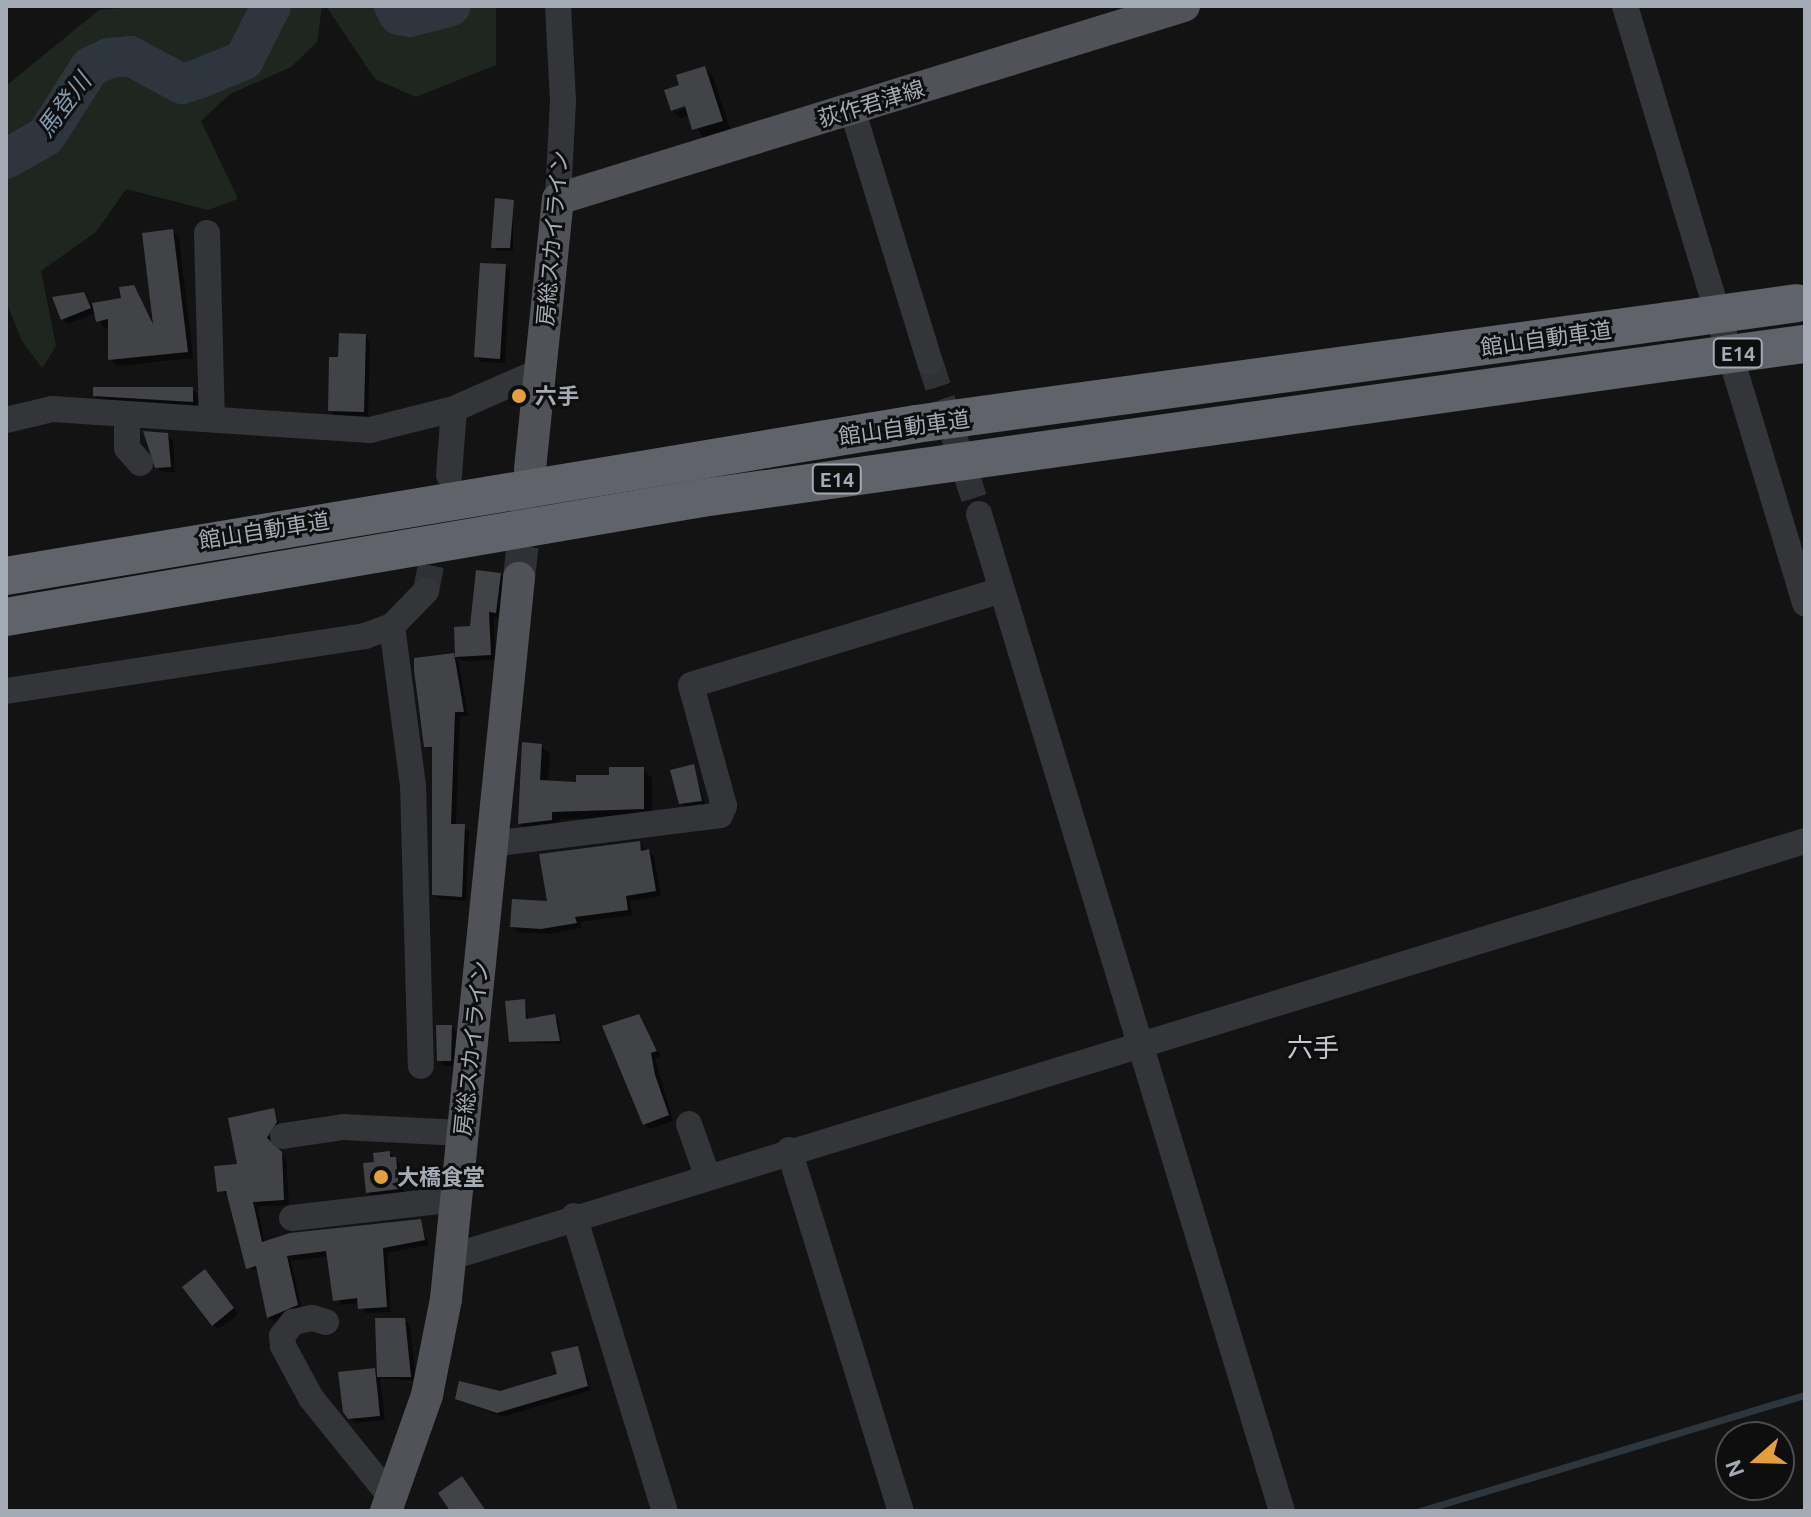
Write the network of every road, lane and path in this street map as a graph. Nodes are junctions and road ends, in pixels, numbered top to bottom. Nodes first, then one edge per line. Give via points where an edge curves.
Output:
1 (558, 6) edge
2 (1184, 6) edge
3 (1625, 6) edge
4 (852, 109) junction
5 (558, 199) junction
6 (207, 233) dead end
7 (1801, 302) edge
8 (1805, 344) edge
9 (930, 362) tunnel mouth
10 (540, 371) junction
11 (454, 409) junction
12 (127, 414) junction
13 (212, 419) junction
14 (6, 420) edge
15 (140, 463) dead end
16 (530, 469) tunnel mouth
17 (449, 475) dead end
18 (979, 514) tunnel mouth
19 (6, 576) edge
20 (519, 578) tunnel mouth
21 (1001, 590) junction
22 (426, 591) tunnel mouth
23 (1805, 603) edge
24 (6, 617) edge
25 (392, 626) junction
26 (6, 691) edge
27 (1805, 841) edge
28 (492, 844) junction
29 (1138, 1043) junction
30 (421, 1066) dead end
31 (689, 1124) dead end
32 (462, 1133) junction
33 (283, 1136) dead end
34 (789, 1150) junction
35 (707, 1175) junction
36 (456, 1199) junction
37 (574, 1216) junction
38 (292, 1218) dead end
39 (451, 1257) junction
40 (326, 1322) dead end
41 (388, 1504) edge
42 (665, 1511) edge
43 (901, 1511) edge
44 (1282, 1511) edge

1 - 5 street, 房総スカイライン via 563,101
2 - 4 main road, 荻作君津線
3 - 23 street
4 - 5 main road, 荻作君津線
4 - 9 street
5 - 10 main road, 房総スカイライン
6 - 13 street
7 - 19 highway, 館山自動車道 / E14, bridge via 916,424
8 - 24 highway, 館山自動車道 / E14, bridge via 702,498
10 - 11 street
10 - 16 main road, 房総スカイライン
11 - 13 street via 370,430
11 - 17 street
12 - 13 street
12 - 14 street via 52,409
12 - 15 street via 127,448
18 - 21 street
20 - 28 main road, 房総スカイライン
21 - 28 street via 691,685 724,806 720,815
21 - 29 street
22 - 25 street
25 - 26 street via 365,636
25 - 30 street via 413,785
27 - 29 street
28 - 32 main road, 房総スカイライン
29 - 34 street
29 - 44 street
31 - 35 street
32 - 33 street via 343,1127
32 - 36 main road, 房総スカイライン
34 - 35 street
34 - 43 street
35 - 37 street
36 - 38 street
36 - 39 main road, 房総スカイライン
37 - 39 street
37 - 42 street
39 - 41 main road, 房総スカイライン via 427,1395
40 - 41 street via 293,1322 282,1336 283,1346 311,1398

